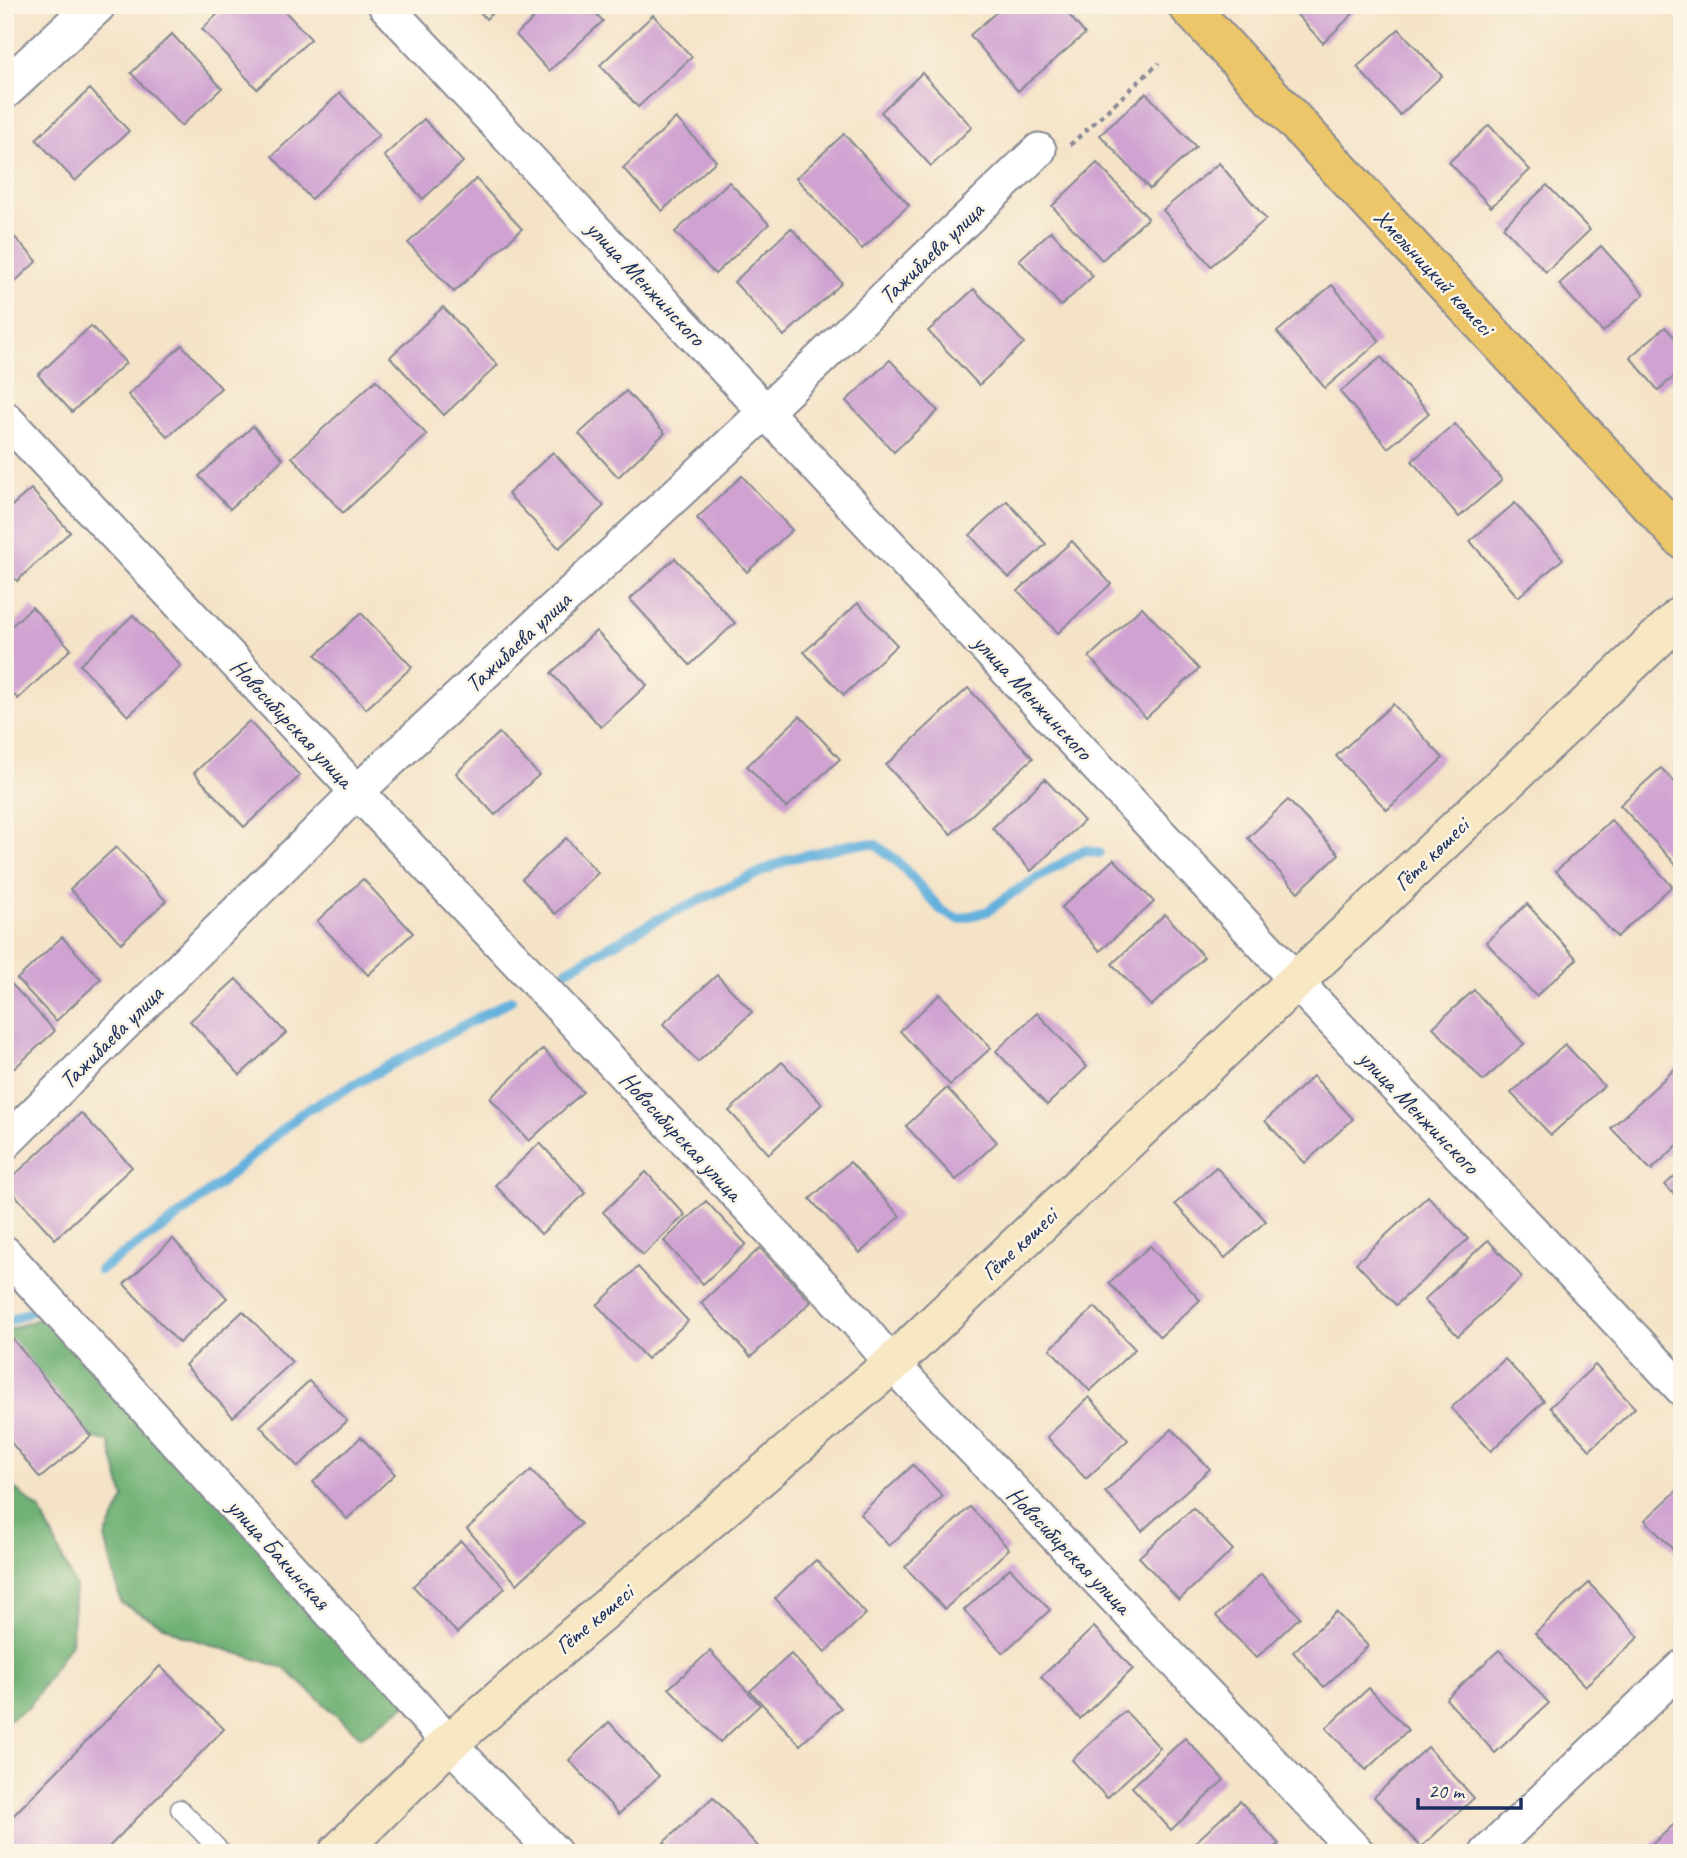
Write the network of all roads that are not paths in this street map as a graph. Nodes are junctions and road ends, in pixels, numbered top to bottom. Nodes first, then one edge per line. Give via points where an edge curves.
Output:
1 (96, 5) edge
2 (384, 5) edge
3 (1191, 7) edge
4 (5, 89) edge
5 (1039, 150) road end
6 (766, 411) junction
7 (5, 418) edge
8 (1682, 539) edge
9 (1682, 615) edge
10 (357, 792) junction
11 (1296, 982) junction
12 (5, 1143) edge
13 (5, 1253) edge
14 (892, 1364) junction
15 (1682, 1389) edge
16 (1682, 1667) edge
17 (449, 1743) junction
18 (180, 1809) dead end
19 (222, 1853) edge
20 (338, 1853) edge
21 (555, 1853) edge
22 (1358, 1853) edge
23 (1487, 1853) edge

1 - 4 street
2 - 6 street, улица Менжинского
3 - 8 main road, Хмельницкий көшесі
5 - 6 street, Тажибаева улица
6 - 10 street, Тажибаева улица
6 - 11 street, улица Менжинского
7 - 10 street, Новосибирская улица
9 - 11 main road, Гёте көшесі
10 - 12 street, Тажибаева улица
10 - 14 street, Новосибирская улица
11 - 14 main road, Гёте көшесі
11 - 15 street, улица Менжинского
13 - 17 street, улица Бакинская
14 - 17 main road, Гёте көшесі
14 - 22 street, Новосибирская улица
16 - 23 street
17 - 20 main road, Гёте көшесі
17 - 21 street, улица Бакинская
18 - 19 lane

